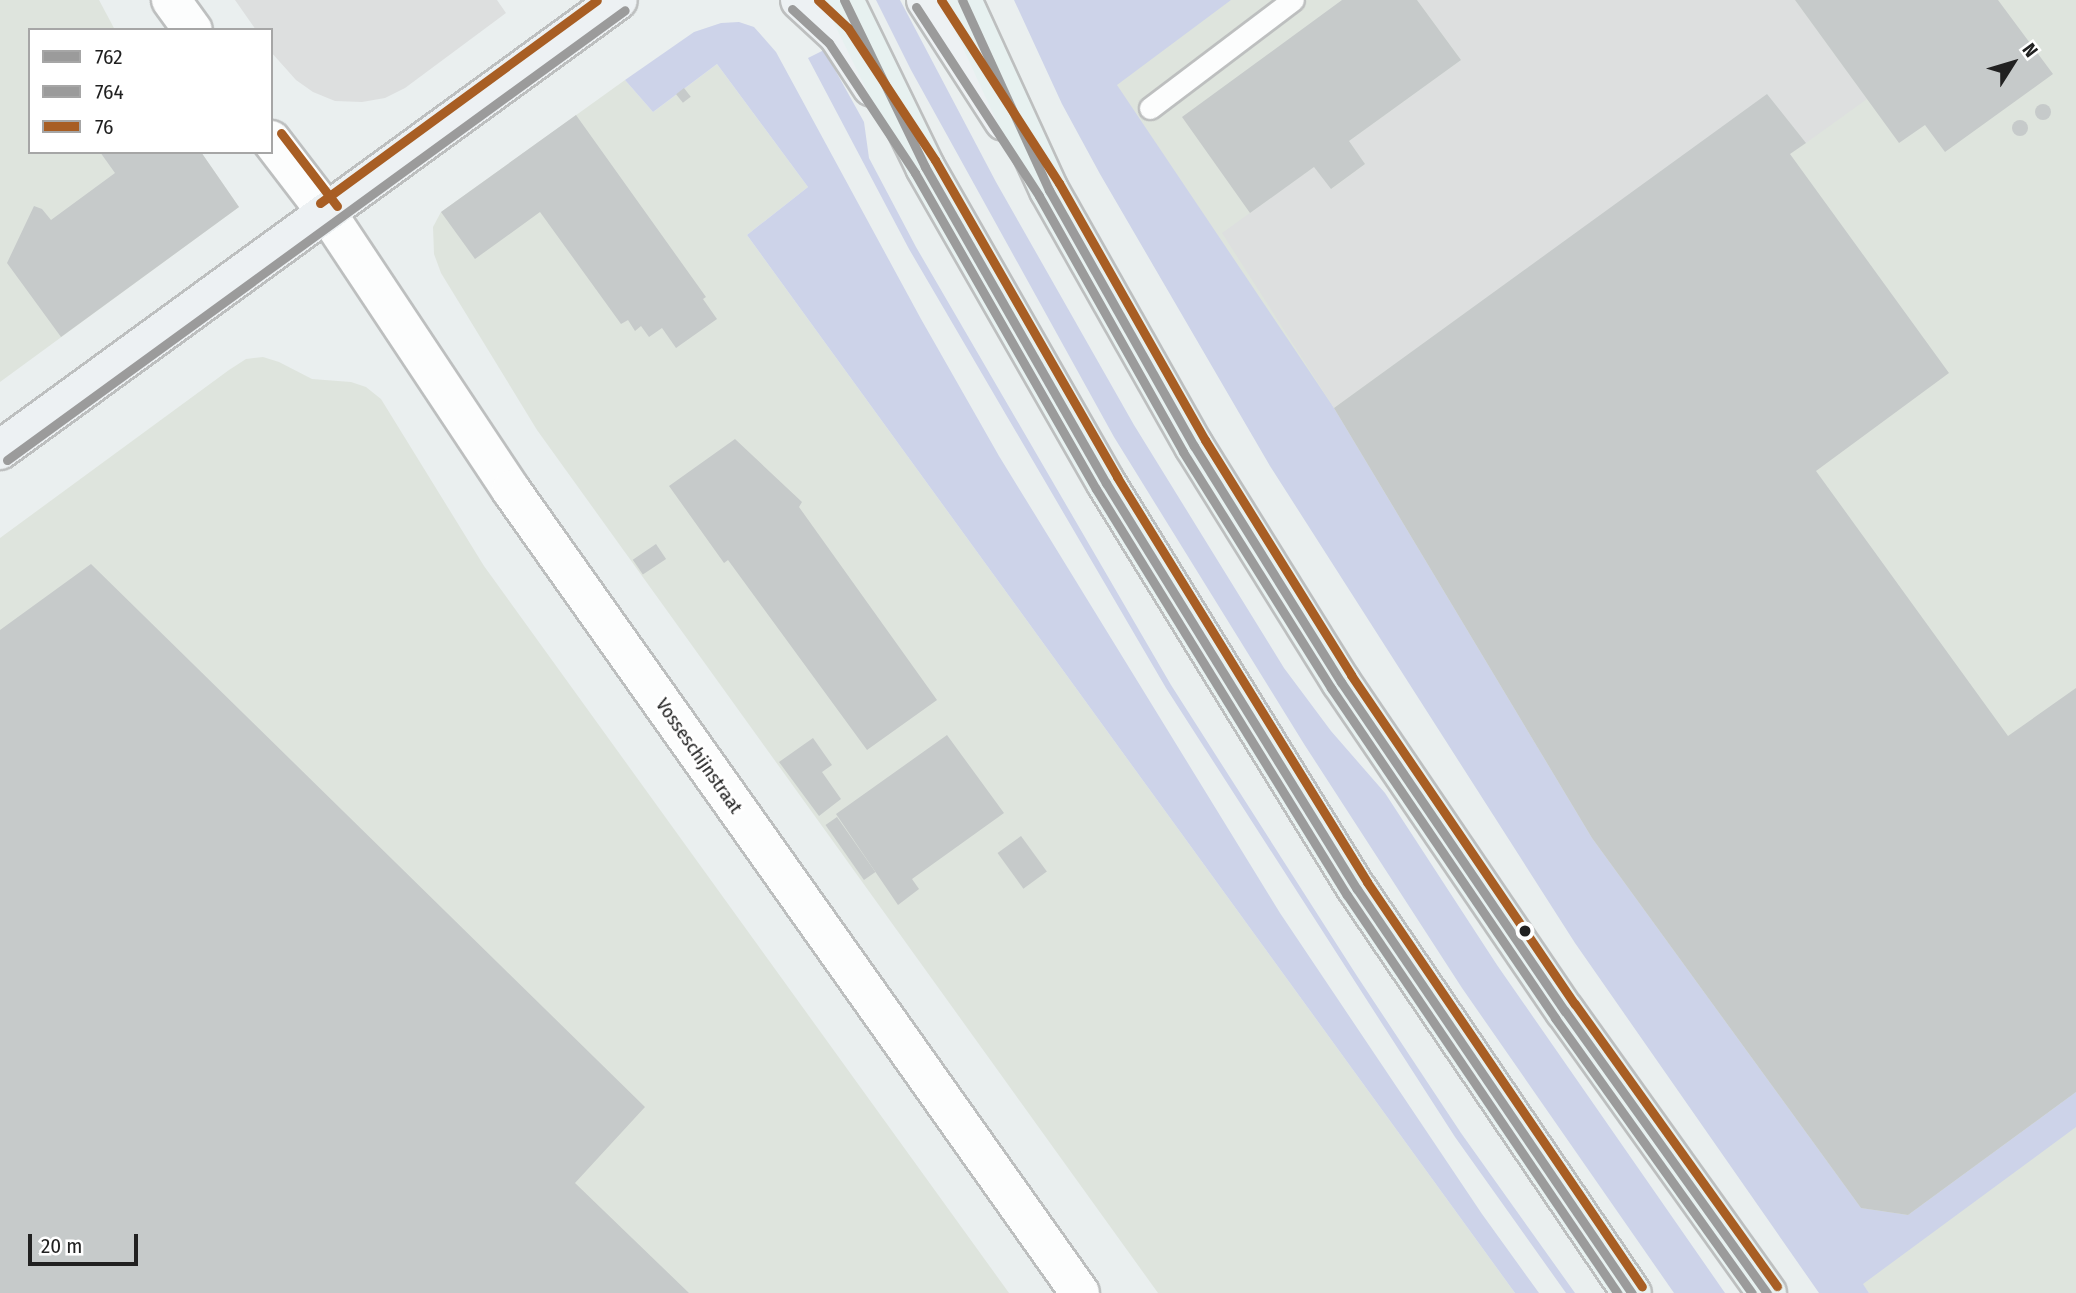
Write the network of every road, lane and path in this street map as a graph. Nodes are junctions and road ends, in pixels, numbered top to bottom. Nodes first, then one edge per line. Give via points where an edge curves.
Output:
1 (172, 0) edge
2 (618, 0) edge
3 (800, 0) edge
4 (844, 0) edge
5 (926, 0) edge
6 (962, 0) edge
7 (1293, 0) edge
8 (192, 28) edge
9 (1150, 108) dead end
10 (273, 143) edge
11 (925, 167) junction
12 (1049, 190) junction
13 (327, 213) junction
14 (0, 450) edge
15 (1080, 1293) edge
16 (1632, 1293) edge
17 (1767, 1293) edge

1 - 8 street
2 - 13 main road
3 - 11 main road via 838,35
4 - 11 main road
5 - 12 main road
6 - 12 main road
7 - 9 lane
10 - 13 street, Vosseschijnstraat
11 - 16 main road via 1107,483 1357,890
12 - 17 main road via 1194,446 1341,682 1565,1012
13 - 14 main road
13 - 15 street, Vosseschijnstraat via 519,501

